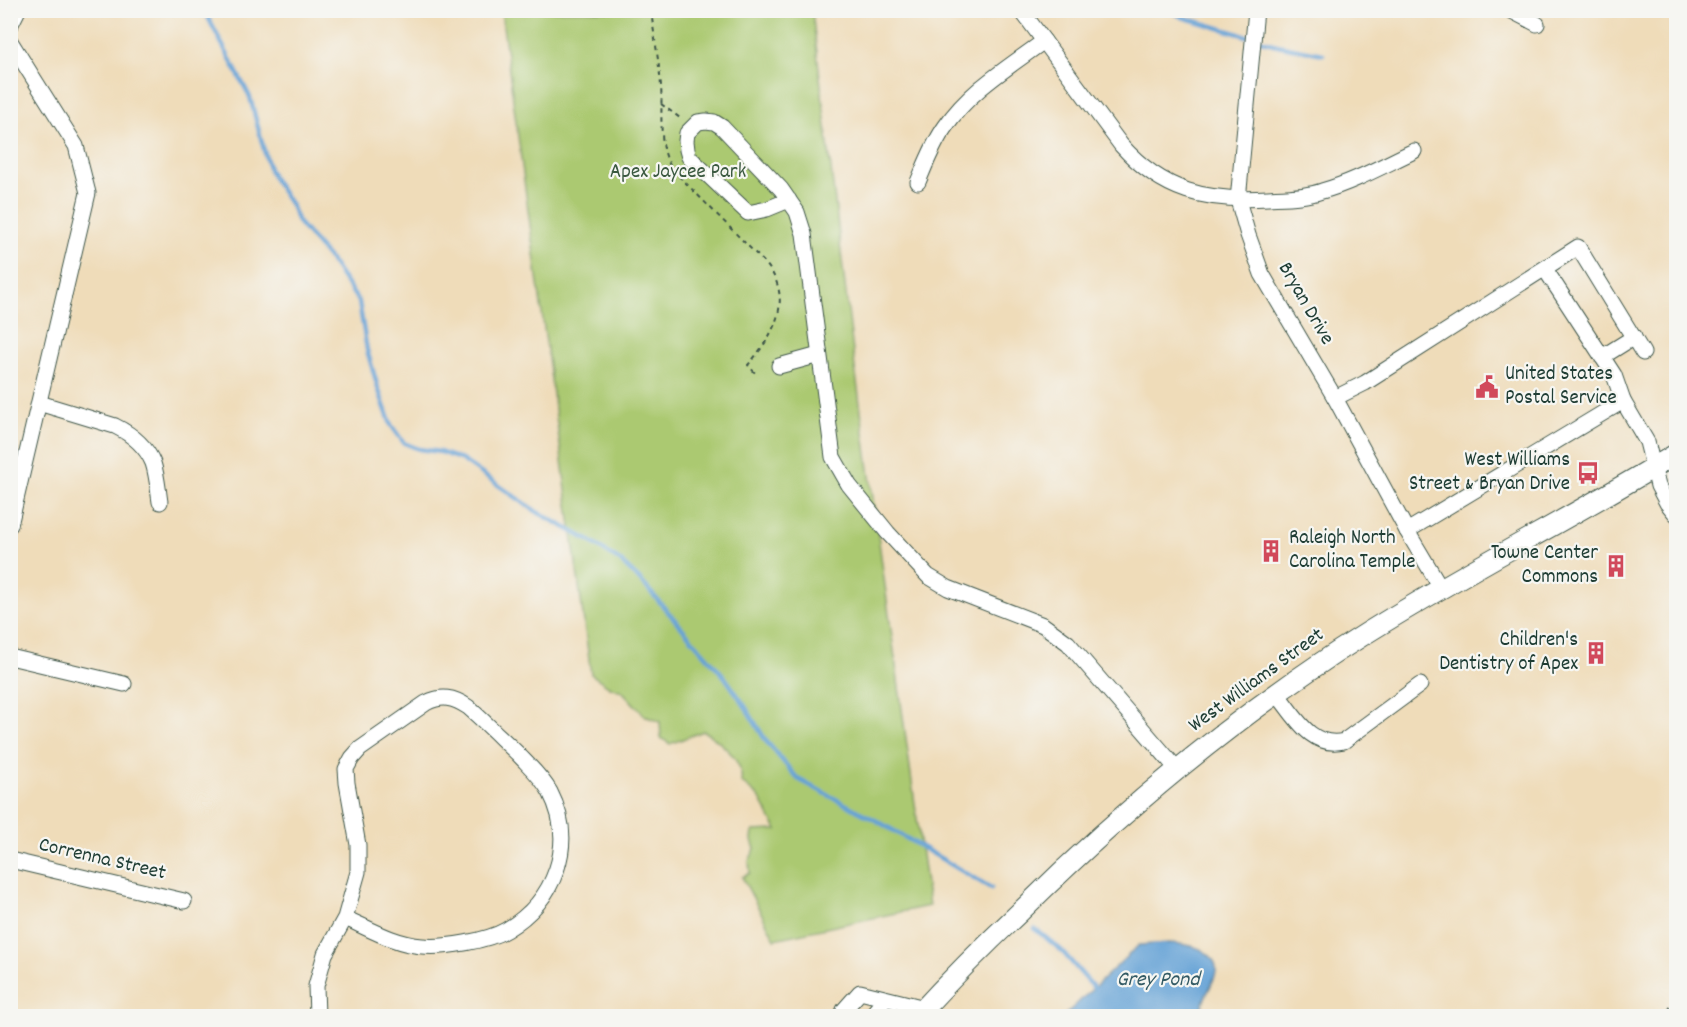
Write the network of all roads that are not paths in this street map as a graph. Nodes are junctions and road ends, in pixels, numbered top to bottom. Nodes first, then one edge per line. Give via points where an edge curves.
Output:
1 (18, 10) edge
2 (1021, 10) edge
3 (1256, 10) edge
4 (1510, 10) edge
5 (1537, 24) dead end
6 (10, 26) edge
7 (10, 41) edge
8 (1044, 41) junction
9 (1414, 152) dead end
10 (918, 182) dead end
11 (789, 200) junction
12 (1238, 200) junction
13 (1545, 269) junction
14 (1634, 337) junction
15 (1643, 353) dead end
16 (819, 355) junction
17 (1602, 357) junction
18 (779, 366) dead end
19 (1335, 398) junction
20 (1623, 401) junction
21 (39, 404) junction
22 (1677, 454) edge
23 (1653, 468) junction
24 (160, 502) dead end
25 (1677, 514) edge
26 (10, 525) edge
27 (1407, 531) junction
28 (1442, 588) junction
29 (10, 657) edge
30 (124, 684) dead end
31 (1420, 685) dead end
32 (1277, 694) junction
33 (1178, 769) junction
34 (10, 860) edge
35 (184, 901) dead end
36 (345, 918) junction
37 (885, 999) junction
38 (921, 1012) edge
39 (317, 1017) edge
40 (842, 1017) edge
41 (871, 1017) edge

1 - 6 street
2 - 8 street
3 - 12 street, Bryan Drive
4 - 5 street
7 - 21 street via 76,146 88,193
8 - 10 street via 982,86 957,110 928,157
8 - 12 street via 1134,160 1178,188
9 - 12 street via 1320,192
11 - 11 street via 722,127 714,122 698,122 687,133 689,157 748,213
11 - 16 street via 804,234
12 - 19 street, Bryan Drive via 1262,274
13 - 14 street via 1578,247
13 - 17 street
13 - 19 street via 1365,384
14 - 15 street
14 - 17 street
16 - 18 street
16 - 33 street via 833,457 849,485 888,533 928,576 948,588 1043,625 1068,643
17 - 20 street via 1614,375
19 - 27 street, Bryan Drive
20 - 23 street via 1647,442
20 - 27 street
21 - 24 street via 115,426 132,436 153,463
21 - 26 street
22 - 23 main road, West Williams Street
23 - 25 street via 1658,486
23 - 28 main road, West Williams Street
27 - 28 street, Bryan Drive
28 - 32 main road, West Williams Street
29 - 30 street
31 - 32 street via 1344,741 1333,743 1313,736
32 - 33 main road, West Williams Street
33 - 38 main road, West Williams Street via 1048,884
34 - 35 street, Correnna Street
36 - 36 street via 358,859 346,769 360,749 426,703 447,697 460,701 540,776 550,791 561,840 553,882 533,908 505,931 466,942 407,944
36 - 39 street via 326,954 316,986
37 - 38 street
37 - 40 street via 860,992
37 - 41 street

